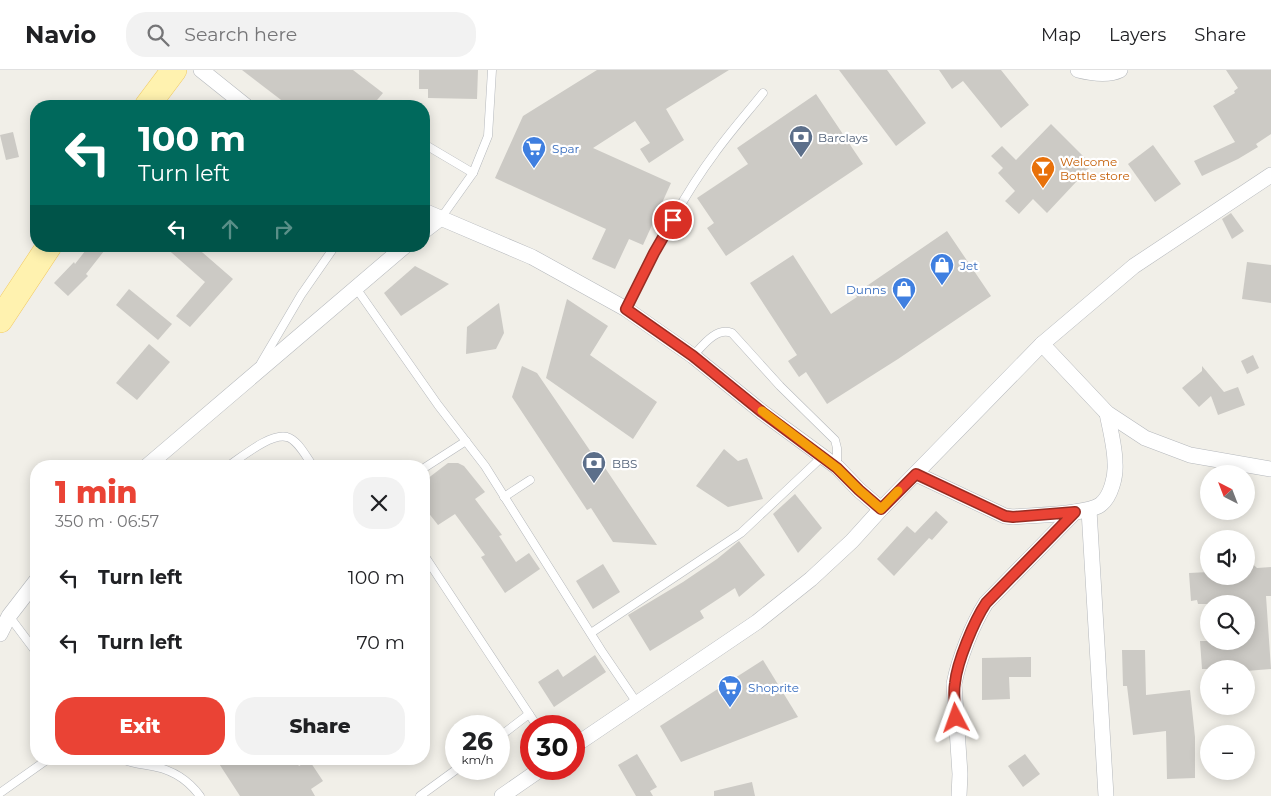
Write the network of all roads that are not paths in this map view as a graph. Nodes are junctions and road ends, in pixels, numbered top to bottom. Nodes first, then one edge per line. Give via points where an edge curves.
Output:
1 (174, 70) edge
2 (201, 70) edge
3 (492, 70) edge
4 (1078, 70) edge
5 (1120, 70) edge
6 (763, 94) dead end
7 (152, 100) edge
8 (238, 100) edge
9 (430, 148) edge
10 (472, 173) junction
11 (1271, 175) edge
12 (430, 213) edge
13 (441, 218) junction
14 (430, 226) edge
15 (45, 252) edge
16 (331, 252) edge
17 (398, 252) edge
18 (356, 288) junction
19 (626, 309) junction
20 (0, 320) edge
21 (1042, 344) junction
22 (693, 356) junction
23 (255, 374) junction
24 (1107, 413) junction
25 (466, 441) junction
26 (822, 456) junction
27 (155, 460) edge
28 (237, 460) edge
29 (308, 460) edge
30 (430, 464) edge
31 (837, 468) junction
32 (1271, 469) edge
33 (916, 474) junction
34 (530, 480) dead end
35 (504, 497) junction
36 (881, 509) junction
37 (1082, 511) junction
38 (430, 564) edge
39 (30, 589) edge
40 (9, 616) junction
41 (591, 633) junction
42 (0, 634) edge
43 (30, 644) edge
44 (637, 703) junction
45 (529, 714) joint
46 (510, 729) edge
47 (585, 738) edge
48 (40, 765) edge
49 (146, 765) edge
50 (445, 778) edge
51 (525, 780) edge
52 (0, 793) edge
53 (200, 796) edge
54 (420, 796) edge
55 (502, 796) edge
56 (958, 796) edge
57 (1106, 796) edge

1 - 7 main road
2 - 8 street
3 - 10 lane via 488,136
4 - 5 street via 1090,73
6 - 19 lane via 714,153 692,187
9 - 10 lane
10 - 13 lane
11 - 21 street via 1134,266
12 - 13 street
13 - 14 street
13 - 19 street via 532,257
15 - 20 main road
16 - 23 lane via 301,295
17 - 18 street
18 - 23 street
18 - 25 lane
19 - 22 street
21 - 24 street
21 - 33 street
22 - 26 street
22 - 31 lane via 719,332 732,333 780,386 836,440
23 - 27 street
24 - 32 street via 1145,438 1190,455
24 - 37 street via 1116,463 1113,480 1107,498 1100,505
25 - 30 lane
25 - 35 lane
26 - 31 street
26 - 41 lane via 741,533
28 - 29 lane via 265,441 288,437
31 - 36 street
33 - 36 street
33 - 37 street via 1005,516
34 - 35 lane
35 - 41 lane
36 - 44 street via 825,566 757,622
37 - 56 street via 990,599 979,614 954,684 960,774
37 - 57 street
38 - 45 lane
39 - 40 street
40 - 42 street
40 - 43 lane
41 - 44 lane
44 - 47 street
45 - 46 lane
48 - 52 lane
49 - 53 lane via 179,774
50 - 54 lane
51 - 55 street

